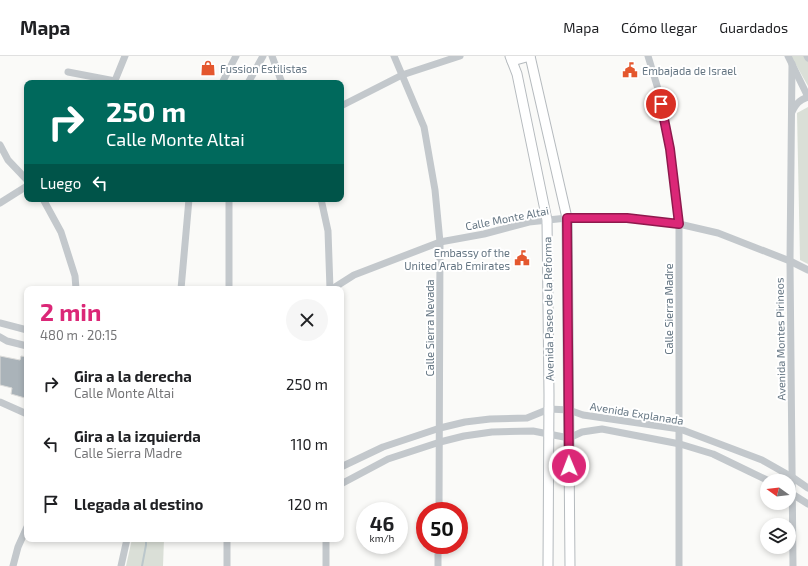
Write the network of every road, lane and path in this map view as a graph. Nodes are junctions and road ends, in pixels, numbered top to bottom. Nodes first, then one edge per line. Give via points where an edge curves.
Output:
1 (124, 56) edge
2 (236, 56) edge
3 (263, 56) edge
4 (272, 56) edge
5 (394, 56) edge
6 (460, 56) edge
7 (530, 56) edge
8 (648, 56) edge
9 (787, 56) edge
10 (511, 59) edge
11 (792, 64) junction
12 (68, 72) dead end
13 (402, 75) junction
14 (106, 80) edge
15 (116, 80) edge
16 (224, 80) edge
17 (250, 80) edge
18 (281, 80) edge
19 (808, 97) edge
20 (344, 104) edge
21 (792, 112) junction
22 (0, 145) edge
23 (24, 177) edge
24 (24, 188) edge
25 (45, 202) edge
26 (189, 202) edge
27 (229, 202) edge
28 (322, 202) edge
29 (0, 203) edge
30 (567, 218) junction
31 (547, 220) junction
32 (679, 224) junction
33 (440, 242) junction
34 (790, 262) junction
35 (808, 270) edge
36 (76, 286) edge
37 (181, 286) edge
38 (229, 286) edge
39 (331, 286) edge
40 (336, 286) edge
41 (0, 322) edge
42 (24, 329) edge
43 (0, 337) edge
44 (24, 345) edge
45 (0, 402) edge
46 (549, 409) junction
47 (569, 410) junction
48 (24, 413) edge
49 (440, 428) junction
50 (680, 429) junction
51 (550, 435) junction
52 (569, 438) junction
53 (440, 442) junction
54 (680, 444) junction
55 (344, 466) edge
56 (787, 474) edge
57 (792, 474) edge
58 (760, 477) edge
59 (796, 480) edge
60 (344, 482) edge
61 (808, 488) edge
62 (796, 496) edge
63 (439, 502) edge
64 (808, 504) edge
65 (791, 510) edge
66 (24, 534) edge
67 (126, 542) edge
68 (227, 542) edge
69 (326, 542) edge
70 (438, 554) edge
71 (13, 566) edge
72 (121, 566) edge
73 (227, 566) edge
74 (326, 566) edge
75 (438, 566) edge
76 (548, 566) edge
77 (570, 566) edge
78 (679, 566) edge
79 (793, 566) edge

1 - 15 street
2 - 16 street
3 - 17 street
4 - 18 street
5 - 13 street, Calle Sierra Nevada
6 - 13 street
7 - 10 main road
7 - 30 main road, Avenida Paseo de la Reforma
8 - 32 street, Calle Sierra Madre via 658,89 670,149
9 - 11 street
10 - 31 main road, Avenida Paseo de la Reforma via 517,74
11 - 19 street
11 - 21 street, Avenida Montes Pirineos
12 - 14 street
13 - 20 street
13 - 33 street, Calle Sierra Nevada via 424,127 435,190
19 - 21 street via 798,102
21 - 34 street, Avenida Montes Pirineos
22 - 23 street via 8,160
24 - 29 street
25 - 36 street via 61,232
26 - 37 street
27 - 38 street
28 - 39 street via 328,231
30 - 31 street, Calle Monte Altai
30 - 32 street, Calle Monte Altai via 627,218
30 - 47 main road, Avenida Paseo de la Reforma
31 - 33 street, Calle Monte Altai
31 - 46 main road, Avenida Paseo de la Reforma
32 - 34 street, Calle Monte Altai via 718,233
32 - 50 street, Calle Sierra Madre
33 - 40 street, Calle Monte Altai via 354,275
33 - 49 street, Calle Sierra Nevada
34 - 35 street, Calle Monte Altai
34 - 57 street, Avenida Montes Pirineos
41 - 42 street
43 - 44 street via 7,342
45 - 48 street
46 - 47 street, Avenida Explanada
46 - 49 street, Avenida Explanada via 527,418 490,419
46 - 51 main road, Avenida Paseo de la Reforma
47 - 50 street, Avenida Explanada via 583,415
47 - 52 main road, Avenida Paseo de la Reforma
49 - 53 street, Calle Sierra Nevada
49 - 55 street, Avenida Explanada via 383,447
50 - 54 street, Calle Sierra Madre
50 - 56 street, Avenida Explanada via 762,460
51 - 52 street, Avenida Explanada
51 - 53 street, Avenida Explanada via 533,431 492,432
51 - 76 main road, Avenida Paseo de la Reforma
52 - 54 street, Avenida Explanada via 582,432 602,429
52 - 77 main road, Avenida Paseo de la Reforma
53 - 60 street, Avenida Explanada via 388,459
53 - 63 street, Calle Sierra Nevada
54 - 58 street, Avenida Explanada via 712,454
54 - 78 street, Calle Sierra Madre
59 - 61 street, Avenida Explanada
62 - 64 street
65 - 79 street, Avenida Montes Pirineos
66 - 71 street
67 - 72 street
68 - 73 street
69 - 74 street
70 - 75 street

